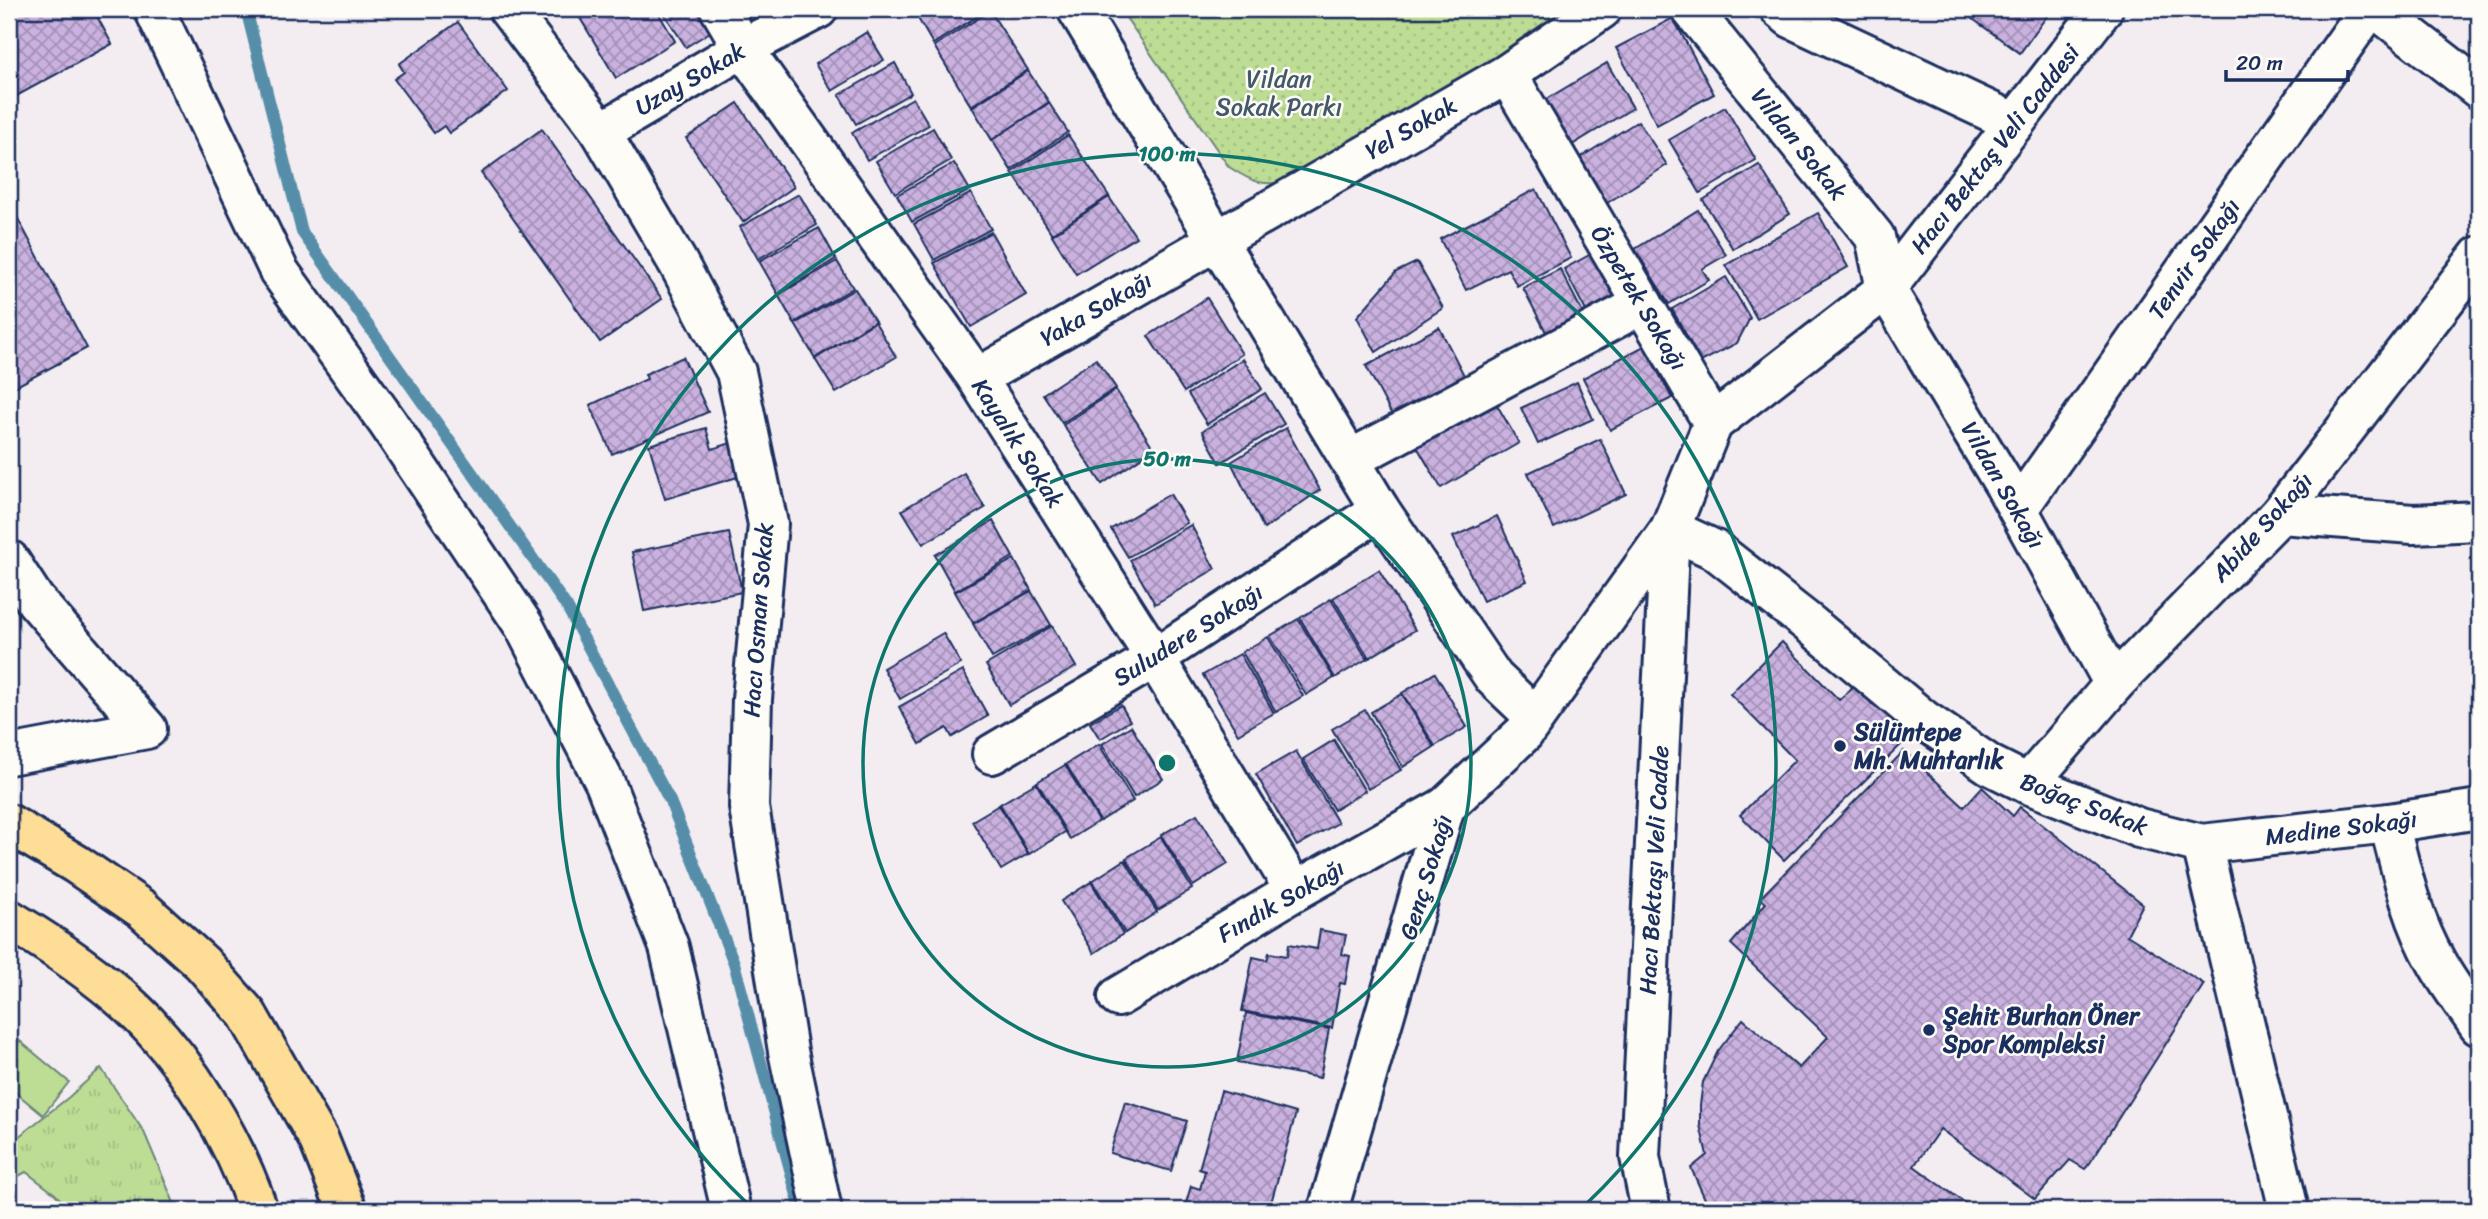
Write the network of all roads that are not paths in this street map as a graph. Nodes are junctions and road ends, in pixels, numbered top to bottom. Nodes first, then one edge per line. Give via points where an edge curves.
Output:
1 (154, 9) edge
2 (508, 9) edge
3 (720, 9) edge
4 (818, 9) edge
5 (1077, 9) edge
6 (1602, 9) edge
7 (1780, 9) edge
8 (2103, 9) edge
9 (2369, 9) edge
10 (2376, 9) edge
11 (1705, 14) edge
12 (743, 48) junction
13 (1507, 74) junction
14 (2479, 89) edge
15 (2015, 123) junction
16 (601, 132) junction
17 (1216, 240) junction
18 (2479, 256) edge
19 (1886, 289) junction
20 (1643, 304) junction
21 (976, 378) junction
22 (1713, 423) junction
23 (1351, 459) junction
24 (2018, 509) junction
25 (1380, 510) junction
26 (2280, 514) junction
27 (2479, 521) edge
28 (1670, 528) junction
29 (9, 560) edge
30 (1155, 658) junction
31 (2114, 684) junction
32 (1535, 717) junction
33 (992, 754) dead end
34 (9, 755) edge
35 (2028, 784) junction
36 (1445, 807) junction
37 (2479, 809) edge
38 (2389, 823) junction
39 (9, 824) edge
40 (2202, 844) junction
41 (1295, 891) junction
42 (9, 919) edge
43 (1118, 997) dead end
44 (2479, 1026) edge
45 (258, 1210) edge
46 (347, 1210) edge
47 (732, 1210) edge
48 (822, 1210) edge
49 (1328, 1210) edge
50 (1651, 1210) edge
51 (2289, 1210) edge

1 - 47 street via 279,271 524,626 605,783 669,947
2 - 16 street, Hacı Osman Sokak
3 - 12 street, Kayalık Sokak
4 - 12 street, Uzay Sokak
5 - 17 street
6 - 13 street, Yel Sokak
7 - 15 street
8 - 15 street, Hacı Bektaş Veli Caddesi
9 - 24 street, Tenvir Sokağı
10 - 14 street
11 - 19 street, Vildan Sokak via 1875,237
12 - 16 street, Uzay Sokak
12 - 21 street, Kayalık Sokak
13 - 17 street, Yel Sokak
13 - 20 street, Özpetek Sokağı
15 - 19 street, Hacı Bektaş Veli Caddesi
16 - 48 street, Hacı Osman Sokak via 736,372 768,524 752,699 749,807 788,1051
17 - 21 street, Yaka Sokağı
17 - 23 street
18 - 26 street, Abide Sokağı
19 - 22 street, Hacı Bektaş Veli Caddesi
19 - 24 street, Vildan Sokağı
20 - 22 street, Özpetek Sokağı
20 - 23 street
21 - 30 street, Kayalık Sokak
22 - 28 street
23 - 25 street
24 - 31 street, Vildan Sokağı
25 - 30 street, Suludere Sokağı
25 - 32 street via 1494,678
26 - 27 street via 2413,524
26 - 31 street, Abide Sokağı
28 - 32 street, Genç Sokağı
28 - 35 street, Boğaç Sokak via 1715,550 1924,720 1990,765
28 - 50 street, Hacı Bektaşı Veli Cadde via 1640,1157
29 - 34 street via 35,600 147,729
30 - 33 street, Suludere Sokağı
30 - 41 street, Kayalık Sokak
31 - 35 street, Abide Sokağı
32 - 36 street, Genç Sokağı via 1524,733
35 - 40 street, Boğaç Sokak via 2139,828
36 - 41 street, Fındık Sokağı
36 - 49 street, Genç Sokağı
37 - 38 street, Medine Sokağı
38 - 40 street, Medine Sokağı
38 - 44 street via 2400,869 2436,962
39 - 46 main road via 142,909 202,963 247,1014 320,1140
40 - 51 street
41 - 43 street, Fındık Sokağı
42 - 45 main road via 91,973 163,1044 186,1072 236,1153

